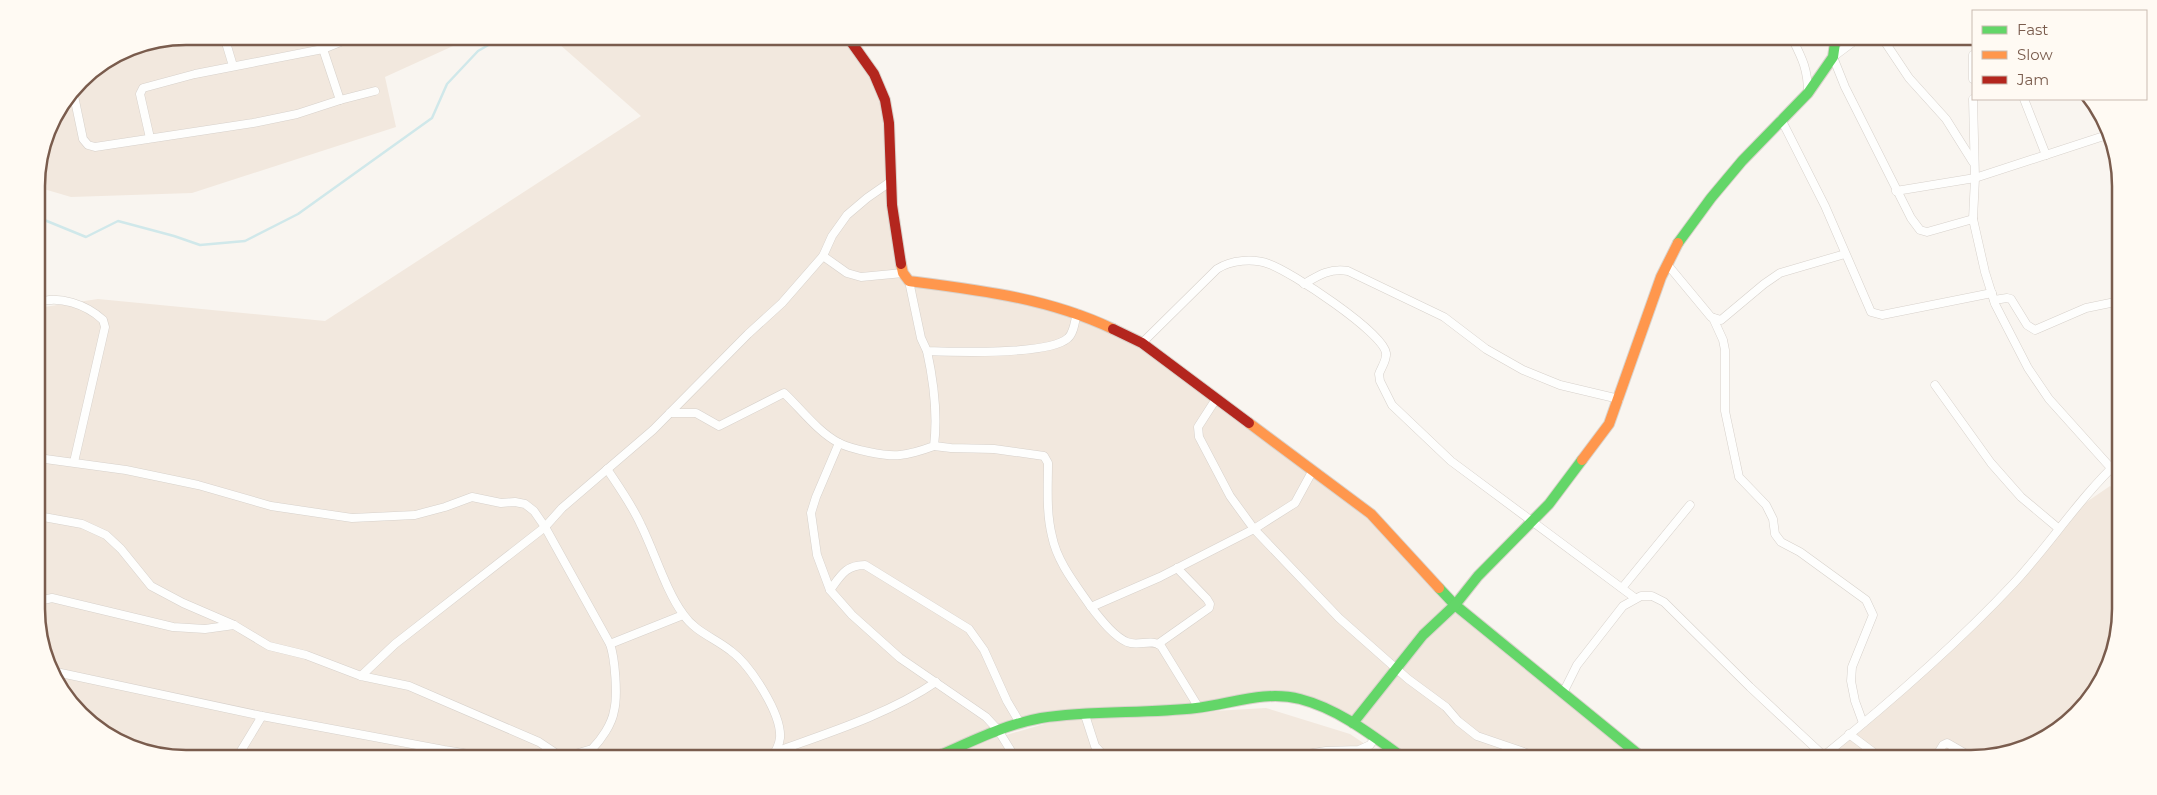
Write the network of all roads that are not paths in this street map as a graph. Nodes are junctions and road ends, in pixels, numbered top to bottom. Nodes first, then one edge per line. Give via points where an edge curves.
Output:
1 (227, 45) edge
2 (335, 45) edge
3 (853, 45) edge
4 (1796, 45) edge
5 (1835, 45) edge
6 (1848, 45) edge
7 (1887, 45) edge
8 (323, 50) junction
9 (1833, 56) junction
10 (233, 66) junction
11 (375, 91) dead end
12 (1808, 93) junction
13 (74, 100) edge
14 (340, 100) junction
15 (1973, 100) edge
16 (2024, 100) edge
17 (1781, 119) junction
18 (2102, 136) edge
19 (150, 138) junction
20 (2046, 155) junction
21 (1974, 163) junction
22 (1975, 178) junction
23 (890, 182) junction
24 (1896, 191) junction
25 (1973, 219) junction
26 (1845, 254) junction
27 (823, 256) junction
28 (1667, 264) junction
29 (906, 277) junction
30 (1304, 284) junction
31 (1993, 297) junction
32 (45, 300) edge
33 (2112, 303) edge
34 (1077, 313) junction
35 (1713, 318) junction
36 (1142, 343) junction
37 (927, 351) junction
38 (1935, 385) dead end
39 (1216, 399) junction
40 (1619, 399) junction
41 (670, 413) junction
42 (839, 443) junction
43 (934, 446) junction
44 (45, 459) edge
45 (74, 462) junction
46 (607, 469) junction
47 (2111, 469) joint
48 (1312, 470) junction
49 (1690, 505) dead end
50 (45, 517) edge
51 (1534, 522) junction
52 (545, 527) junction
53 (2058, 528) junction
54 (1254, 529) junction
55 (1177, 568) junction
56 (1622, 588) junction
57 (830, 590) junction
58 (1635, 598) junction
59 (45, 600) edge
60 (1455, 605) junction
61 (1091, 607) junction
62 (683, 615) junction
63 (234, 625) junction
64 (610, 644) junction
65 (1158, 644) junction
66 (1397, 669) junction
67 (61, 673) edge
68 (361, 676) junction
69 (936, 682) junction
70 (1563, 693) junction
71 (1199, 708) junction
72 (262, 716) junction
73 (1085, 716) junction
74 (1020, 723) junction
75 (1353, 723) junction
76 (1863, 723) junction
77 (998, 730) junction
78 (1849, 734) junction
79 (1375, 738) junction
80 (241, 750) edge
81 (448, 750) edge
82 (552, 750) edge
83 (589, 750) edge
84 (776, 750) edge
85 (787, 750) edge
86 (952, 750) edge
87 (1010, 750) edge
88 (1099, 750) edge
89 (1359, 750) edge
90 (1393, 750) edge
91 (1520, 750) edge
92 (1634, 750) edge
93 (1815, 750) edge
94 (1830, 750) edge
95 (1870, 750) edge
96 (1940, 750) edge
97 (1959, 750) edge

1 - 10 street
2 - 8 street
3 - 23 street via 880,86 884,99 890,132
4 - 12 street via 1806,65
5 - 9 street
6 - 9 street
7 - 21 street via 1909,78 1946,119
8 - 10 street
8 - 14 street
9 - 12 street
9 - 24 street
10 - 19 street via 143,88 140,94
11 - 14 street
12 - 17 street
13 - 19 street via 78,122 88,145 95,147
14 - 19 street via 272,119
15 - 21 street
16 - 20 street
17 - 26 street
17 - 28 street via 1700,212
18 - 20 street
20 - 22 street
21 - 22 street
22 - 24 street
22 - 25 street
23 - 27 street via 847,215
23 - 29 street via 893,219
24 - 25 street via 1920,230 1927,232
25 - 31 street
26 - 31 street via 1868,307 1875,314
26 - 35 street via 1780,273 1725,318
27 - 29 street via 848,273 861,277
27 - 41 street via 782,303
28 - 35 street
28 - 40 street
29 - 34 street via 996,292
29 - 37 street
30 - 36 street via 1267,263 1226,263 1217,268
30 - 40 street via 1325,272 1348,271 1444,317 1486,349 1523,370 1560,385
30 - 51 street via 1344,310 1382,344 1386,352 1378,374 1392,406 1451,461
31 - 33 street via 2011,299 2027,325 2035,330 2086,308
31 - 47 street via 2010,335 2049,399
32 - 45 street via 62,300 84,308 98,315 105,327
34 - 36 street
34 - 37 street via 1068,339 1037,348
35 - 76 street via 1725,350 1725,411 1739,478 1766,505 1775,534 1781,542 1866,600 1872,611 1852,667 1855,702
36 - 39 street
37 - 43 street via 933,377
38 - 53 street via 1997,470 2021,497
39 - 48 street
39 - 54 street via 1198,427 1199,437 1230,496
40 - 51 street via 1609,424
41 - 42 street via 696,413 719,426 784,393
41 - 46 street
42 - 43 street via 898,456
42 - 57 street via 811,513 817,555
43 - 61 street via 1044,456 1048,463 1048,517 1052,538 1059,558
44 - 45 street
45 - 52 street via 198,485 272,506 352,518 415,515 472,497 515,502 534,511
46 - 52 street
46 - 62 street via 640,523
47 - 53 street
48 - 54 street via 1295,503
48 - 60 street via 1387,529
49 - 56 street
50 - 63 street via 82,524 106,535 151,586 183,604
51 - 56 street
51 - 60 street via 1478,576
52 - 64 street
52 - 68 street via 395,644
53 - 76 street via 2036,559 1993,606
54 - 55 street
54 - 66 street via 1339,618
55 - 61 street
55 - 65 street via 1210,604 1209,608
56 - 58 street
57 - 69 street via 852,615 900,658
57 - 74 street via 844,570 854,565 865,565 970,629
58 - 70 street via 1623,606 1594,642 1577,665
58 - 93 street via 1652,596 1664,602
59 - 63 street via 52,598 173,627 205,629
60 - 66 street via 1423,635
60 - 70 street
61 - 65 street via 1128,643
62 - 64 street
62 - 84 street via 700,632 741,660 764,692 779,724 780,740
63 - 68 street via 269,646 306,655
64 - 83 street via 614,655 615,709
65 - 71 street
66 - 75 street
66 - 91 street via 1477,736
67 - 72 street
68 - 82 street via 409,686
69 - 77 street via 986,717
69 - 85 street via 905,701
70 - 92 street
71 - 73 street
71 - 75 street via 1265,695 1300,699
72 - 80 street
72 - 81 street
73 - 74 street via 1059,716
73 - 88 street
74 - 77 street
75 - 79 street
76 - 78 street
77 - 86 street
77 - 87 street
78 - 94 street
78 - 95 street
79 - 89 street via 1370,745
79 - 90 street
96 - 97 street via 1947,743

